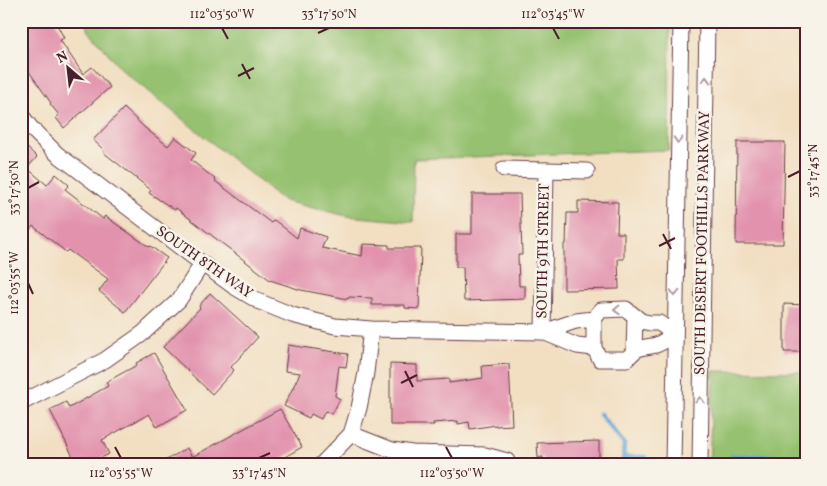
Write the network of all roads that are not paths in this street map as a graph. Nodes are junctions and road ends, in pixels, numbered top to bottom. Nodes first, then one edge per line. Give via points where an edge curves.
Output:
1 (681, 21) edge
2 (707, 21) edge
3 (21, 115) edge
4 (504, 169) dead end
5 (546, 170) junction
6 (587, 170) dead end
7 (202, 264) junction
8 (635, 316) junction
9 (594, 319) junction
10 (372, 329) junction
11 (543, 332) junction
12 (675, 334) junction
13 (594, 348) junction
14 (634, 351) junction
15 (21, 403) edge
16 (351, 434) junction
17 (507, 463) edge
18 (321, 465) edge
19 (673, 465) edge
20 (700, 465) edge

1 -> 12 street, SOUTH DESERT FOOTHILLS PARKWAY
20 -> 2 street, SOUTH DESERT FOOTHILLS PARKWAY
3 - 7 street, SOUTH 8TH WAY via 57,154
4 - 5 street, SOUTH 9TH STREET
5 - 6 street, SOUTH 9TH STREET
5 - 11 street, SOUTH 9TH STREET
7 - 10 street, SOUTH 8TH WAY via 260,302 292,315 334,326
7 - 15 street via 179,300 142,334 105,360
8 -> 9 street, SOUTH 8TH WAY via 626,310 601,310
8 - 12 street, SOUTH 8TH WAY via 641,321 659,323
8 - 14 street
9 - 11 street, SOUTH 8TH WAY via 576,321
9 - 13 street
10 - 11 street, SOUTH 8TH WAY
10 - 16 street via 366,373
11 - 13 street, SOUTH 8TH WAY via 577,346
12 - 14 street, SOUTH 8TH WAY
12 - 19 street, SOUTH DESERT FOOTHILLS PARKWAY
13 - 14 street, SOUTH 8TH WAY via 600,359 626,359
16 - 17 street via 412,453 486,455
16 - 18 street

